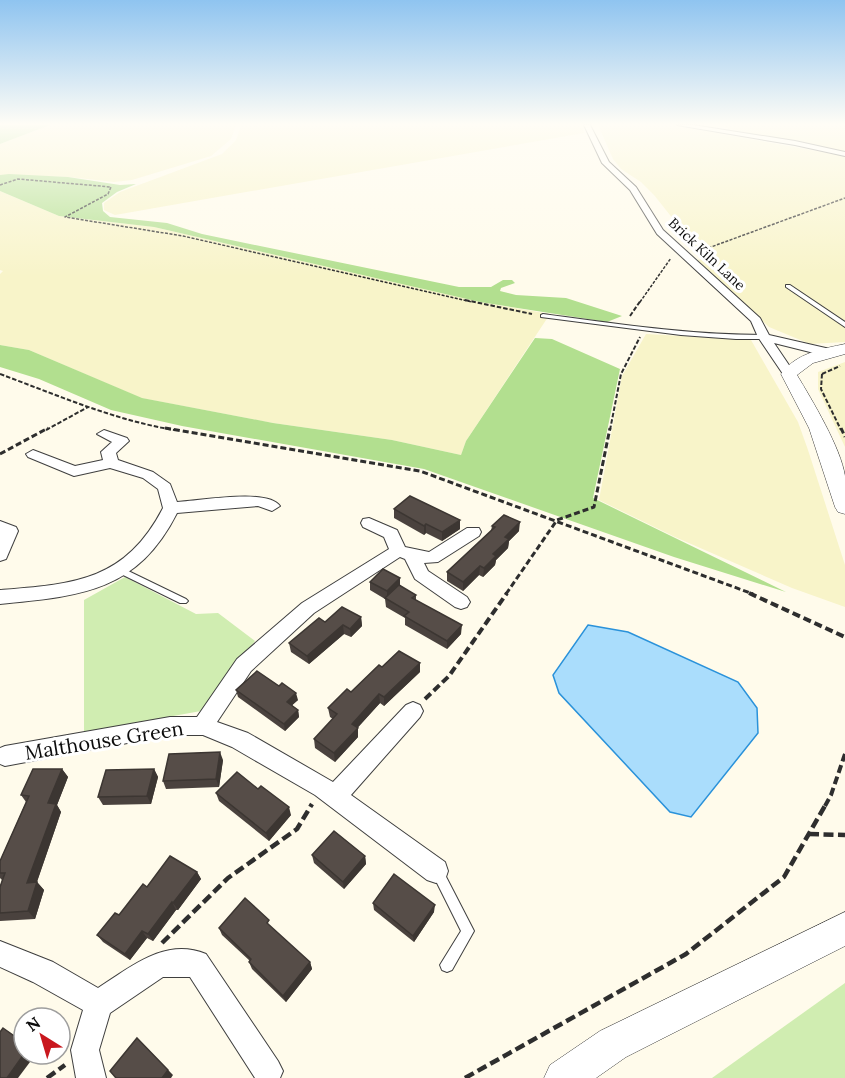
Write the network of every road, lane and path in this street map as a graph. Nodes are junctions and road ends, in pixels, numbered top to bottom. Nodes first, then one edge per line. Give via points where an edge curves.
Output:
1 (619, 175) edge
2 (0, 185) edge
3 (845, 198) edge
4 (683, 253) junction
5 (788, 286) dead end
6 (543, 316) joint
7 (845, 325) edge
8 (623, 326) junction
9 (646, 332) junction
10 (764, 337) junction
11 (845, 349) edge
12 (826, 352) junction
13 (845, 364) edge
14 (0, 374) edge
15 (789, 374) junction
16 (89, 406) junction
17 (104, 434) dead end
18 (845, 437) edge
19 (0, 454) edge
20 (33, 454) dead end
21 (111, 463) junction
22 (272, 507) dead end
23 (845, 507) edge
24 (171, 508) junction
25 (557, 520) junction
26 (369, 523) dead end
27 (0, 526) edge
28 (473, 532) dead end
29 (405, 553) junction
30 (0, 555) edge
31 (120, 570) junction
32 (0, 597) edge
33 (183, 601) dead end
34 (460, 602) dead end
35 (845, 637) edge
36 (413, 711) joint
37 (203, 726) junction
38 (845, 754) edge
39 (2, 760) edge
40 (329, 792) junction
41 (809, 834) junction
42 (845, 835) edge
43 (436, 871) joint
44 (845, 927) edge
45 (0, 954) edge
46 (159, 964) junction
47 (447, 964) dead end
48 (99, 1004) junction
49 (268, 1071) dead end
50 (90, 1078) edge
51 (465, 1078) edge
52 (563, 1078) edge

1 - 4 street, Brick Kiln Lane via 633,189 660,232
2 - 6 path via 18,179 111,187 108,194 65,217 159,230
3 - 4 path via 696,253
4 - 8 path via 667,261
4 - 10 street, Brick Kiln Lane via 756,320
5 - 7 lane
6 - 8 lane
8 - 9 lane
9 - 10 lane
9 - 25 path via 621,374 594,507
10 - 12 street
10 - 15 street, Brick Kiln Lane
11 - 12 street
12 - 15 street via 800,363
13 - 18 path via 822,374 821,389
14 - 16 path
15 - 23 street via 818,428
16 - 19 path
16 - 25 path via 152,426 420,471
17 - 21 street via 122,441 108,452
20 - 21 street via 74,471
21 - 24 street via 148,475 165,487
22 - 24 street via 260,501
24 - 31 street via 157,539
25 - 35 path via 753,594
25 - 36 path via 449,676
26 - 29 street via 391,534
27 - 30 street via 10,531
28 - 29 street, Malthouse Green via 432,558
29 - 34 street via 421,575
29 - 37 street, Malthouse Green via 308,608 244,664
31 - 32 street via 94,584 59,592
31 - 33 lane
36 - 40 street
37 - 39 street, Malthouse Green via 170,726
37 - 40 street, Malthouse Green via 240,740
38 - 41 path via 831,795
40 - 43 street, Malthouse Green
40 - 46 path via 297,829 228,878 157,947
41 - 42 path
41 - 51 path via 784,877 687,954
43 - 47 lane via 468,930
44 - 52 street via 613,1044
45 - 48 street via 43,972
46 - 48 street
46 - 49 street via 197,963
48 - 50 street via 85,1050

